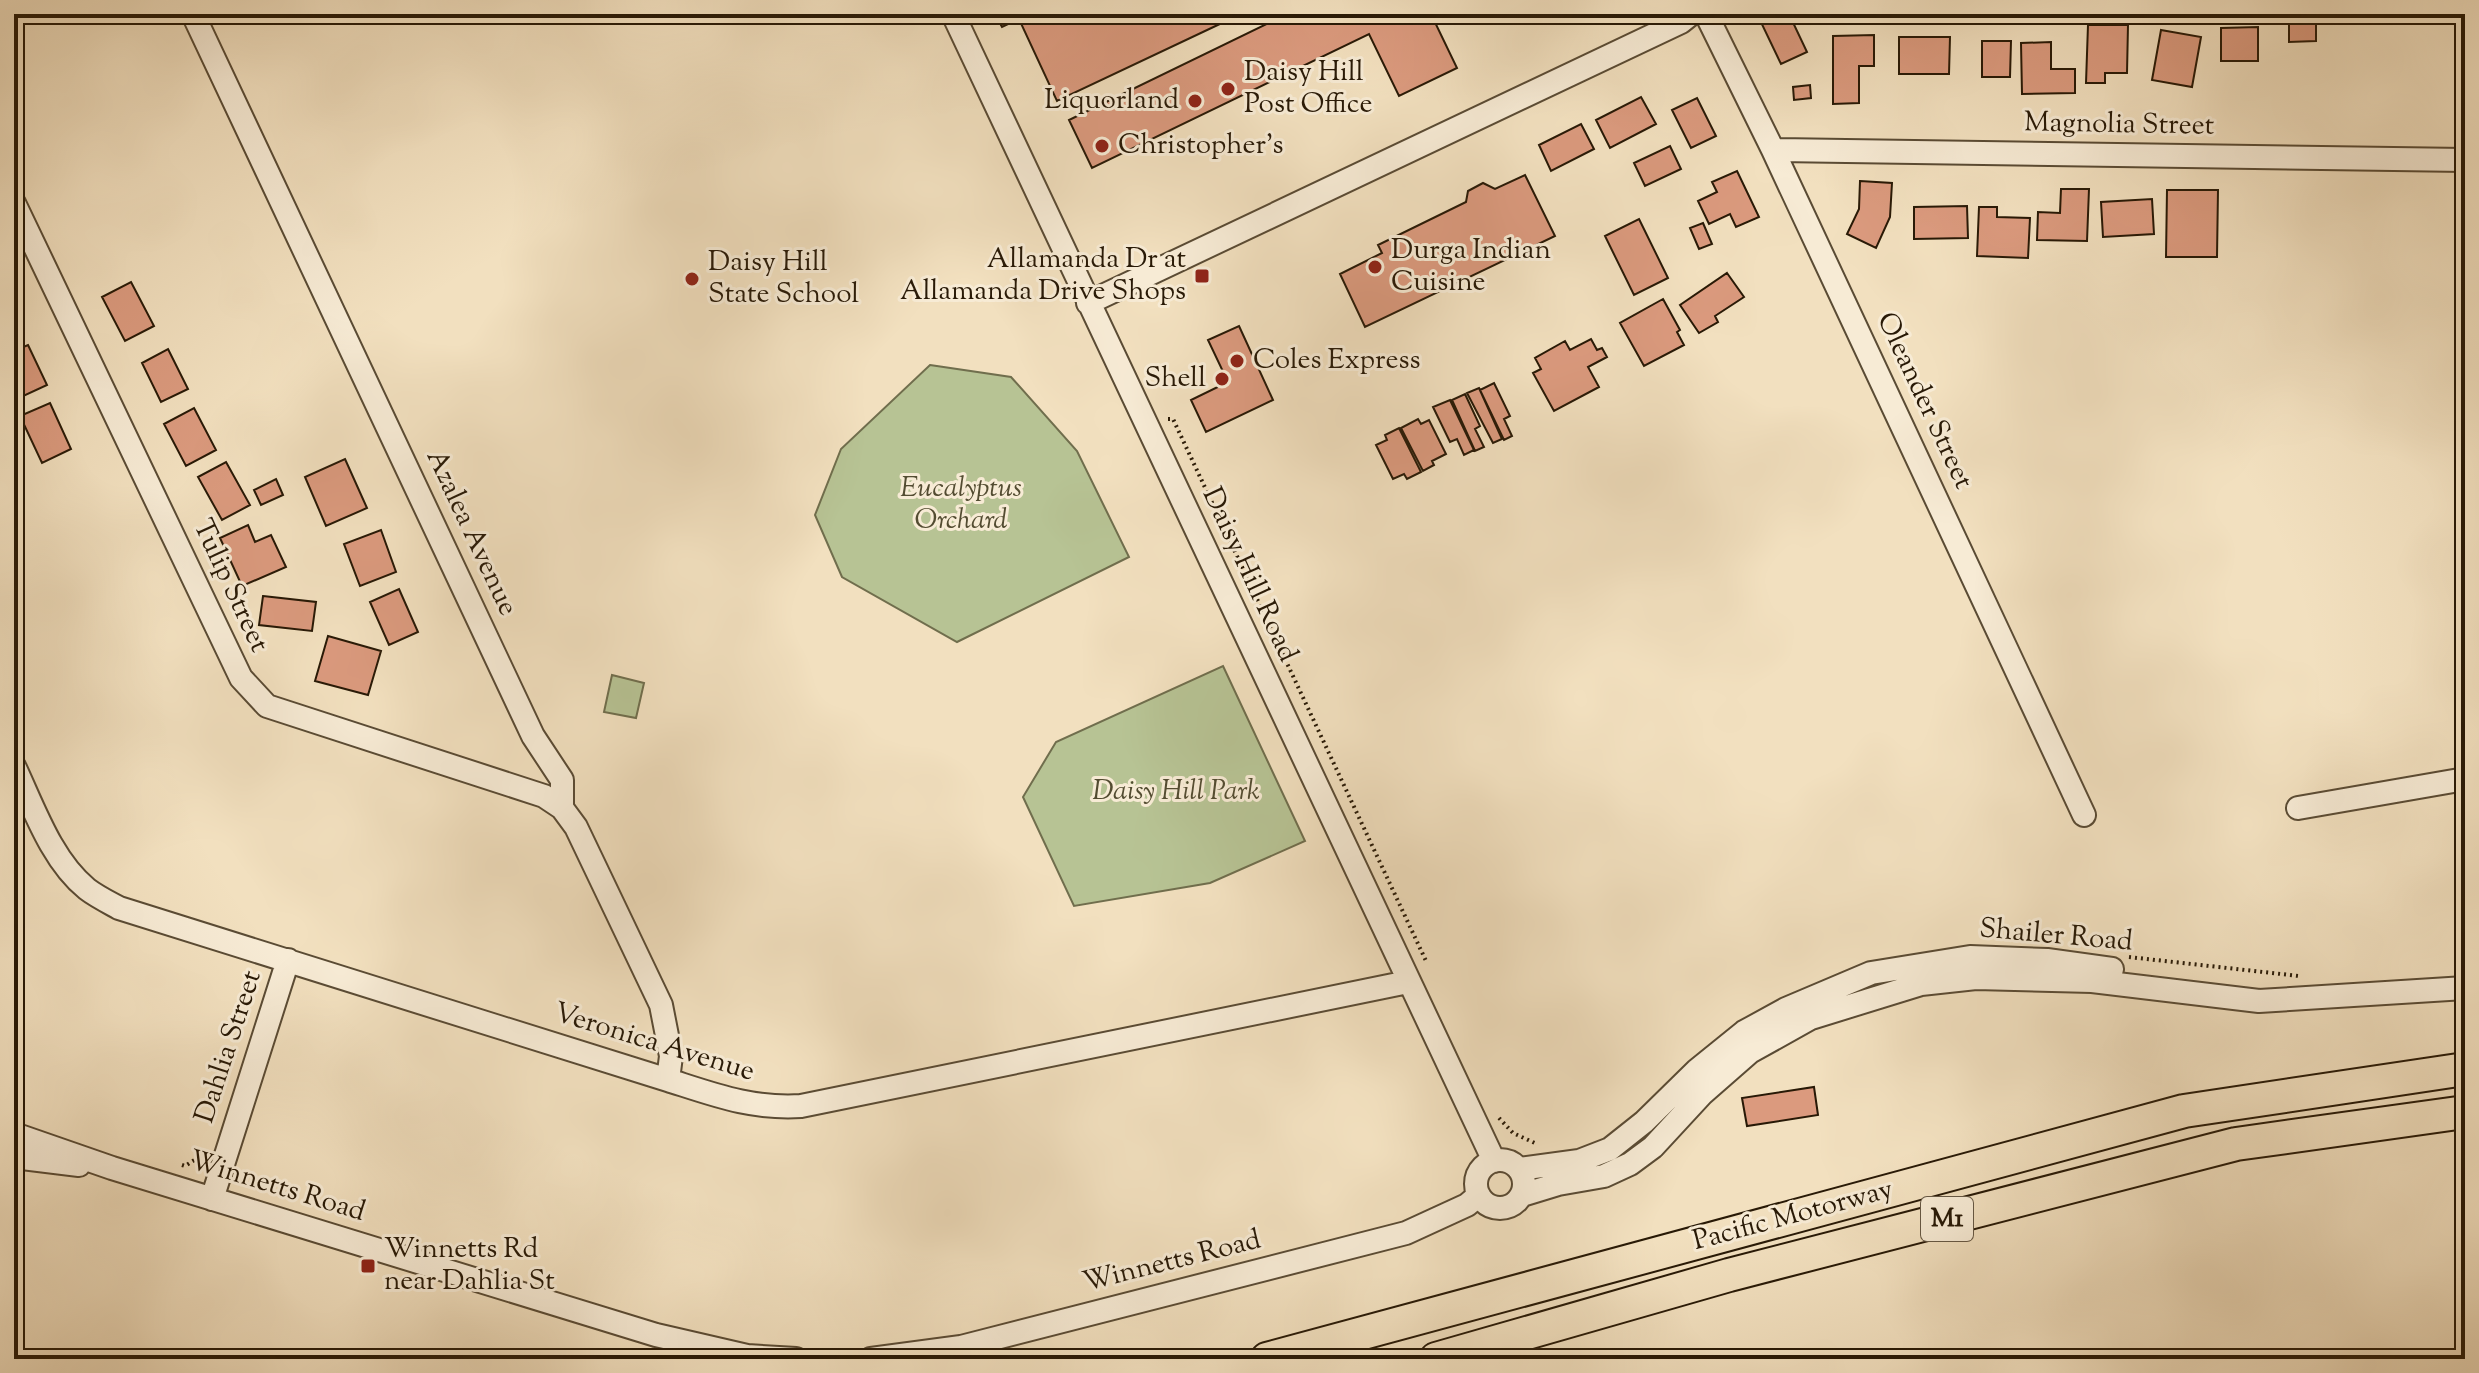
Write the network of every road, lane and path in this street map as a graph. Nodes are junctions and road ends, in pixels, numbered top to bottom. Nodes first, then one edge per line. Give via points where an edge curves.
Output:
1 (193, 14) edge
2 (953, 14) edge
3 (1691, 14) edge
4 (1706, 14) edge
5 (1773, 150) junction
6 (2465, 160) edge
7 (14, 203) edge
8 (1088, 303) junction
9 (1173, 419) dead end
10 (14, 766) edge
11 (2465, 779) edge
12 (562, 808) junction
13 (2298, 808) dead end
14 (2084, 815) dead end
15 (288, 960) junction
16 (1426, 962) dead end
17 (1408, 982) junction
18 (2465, 988) edge
19 (2311, 996) junction
20 (2465, 1069) edge
21 (668, 1080) junction
22 (2465, 1112) edge
23 (1499, 1119) dead end
24 (1507, 1128) dead end
25 (14, 1134) edge
26 (14, 1157) edge
27 (1494, 1161) junction
28 (112, 1168) junction
29 (1519, 1169) junction
30 (1479, 1195) junction
31 (1522, 1195) junction
32 (212, 1199) junction
33 (796, 1359) edge
34 (871, 1359) edge
35 (1267, 1359) edge
36 (1436, 1359) edge

1 - 12 street, Azalea Avenue via 533,736 562,780
2 - 8 street, Daisy Hill Road
3 - 8 street
4 - 5 street, Oleander Street
5 - 6 street, Magnolia Street
5 - 14 street, Oleander Street
7 - 12 street, Tulip Street via 241,678 253,693 267,706 544,796
8 - 17 street, Daisy Hill Road
9 - 16 path
10 - 15 street, Veronica Avenue via 60,858 88,890 119,908
11 - 13 street
12 - 21 street, Azalea Avenue via 661,1005 671,1056
15 - 21 street, Veronica Avenue
15 - 32 street, Dahlia Street
17 - 21 street, Veronica Avenue via 801,1106 770,1108
17 - 27 street, Daisy Hill Road
18 - 19 street, Shailer Road
19 - 29 street, Shailer Road via 2047,960 1970,957 1871,973 1744,1032 1610,1149 1579,1161
19 - 31 street, Shailer Road via 2259,1001 2092,981 1976,978 1921,984 1811,1018 1750,1052 1630,1164 1604,1176
20 - 35 highway, Pacific Motorway / M1 via 2184,1111
22 - 36 highway, Pacific Motorway / M1 via 2236,1144 1729,1275
23 - 24 path
25 - 28 street, Winnetts Road
26 - 28 street, Winnetts Road
27 - 29 street via 1508,1161
27 - 30 street via 1478,1174
28 - 32 street, Winnetts Road
29 - 31 street
30 - 31 street via 1497,1208
30 - 34 street, Winnetts Road via 1406,1233 961,1347
32 - 33 street, Winnetts Road via 656,1335 747,1356

